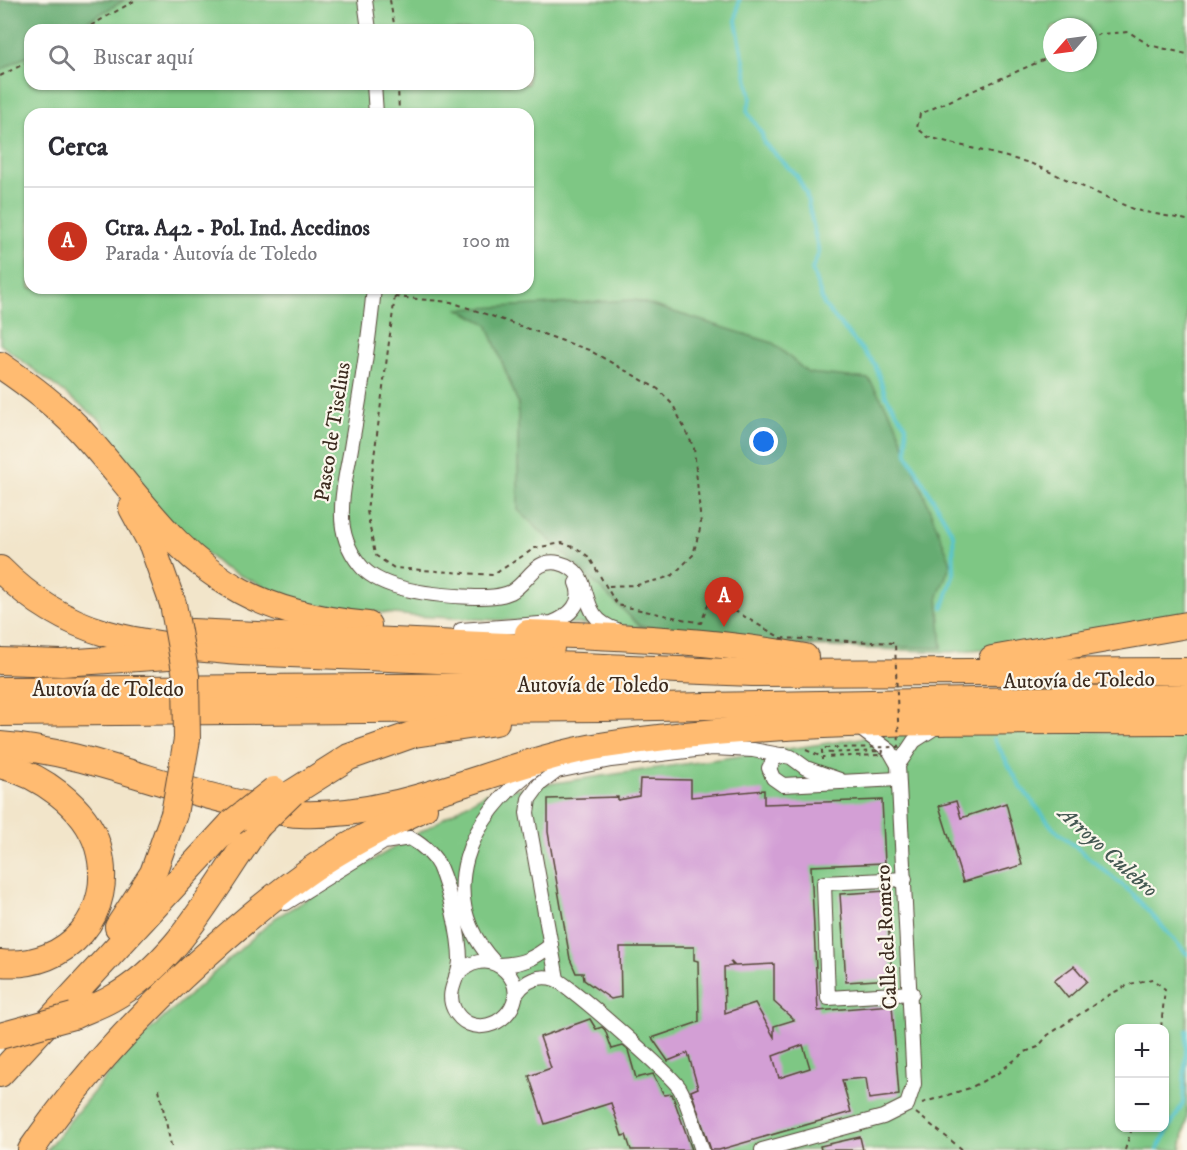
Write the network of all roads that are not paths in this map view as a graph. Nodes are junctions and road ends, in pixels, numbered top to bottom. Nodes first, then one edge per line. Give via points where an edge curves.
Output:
1 (365, 0) edge
2 (368, 24) edge
3 (374, 90) edge
4 (376, 108) edge
5 (373, 294) edge
6 (0, 365) edge
7 (102, 458) junction
8 (0, 567) edge
9 (569, 567) junction
10 (1187, 626) edge
11 (461, 630) junction
12 (645, 638) junction
13 (242, 652) junction
14 (805, 657) junction
15 (1187, 657) edge
16 (992, 659) junction
17 (0, 661) edge
18 (1187, 670) edge
19 (752, 673) junction
20 (1187, 680) edge
21 (551, 686) junction
22 (0, 690) edge
23 (1187, 697) edge
24 (605, 708) junction
25 (0, 713) edge
26 (1187, 721) edge
27 (851, 723) junction
28 (942, 723) junction
29 (0, 745) edge
30 (554, 755) junction
31 (785, 755) junction
32 (0, 765) edge
33 (501, 772) junction
34 (898, 772) junction
35 (840, 780) junction
36 (283, 792) junction
37 (904, 879) junction
38 (551, 945) junction
39 (0, 963) edge
40 (497, 964) junction
41 (184, 975) junction
42 (456, 976) junction
43 (557, 979) junction
44 (912, 993) junction
45 (516, 994) junction
46 (0, 1036) edge
47 (0, 1072) edge
48 (31, 1150) edge
49 (702, 1150) edge
50 (762, 1150) edge

1 - 2 street
3 - 4 street
5 - 9 street, Paseo de Tiselius via 342,509 345,539 360,566 375,578 399,588 474,597 512,591 536,567 547,563
6 - 7 highway via 53,404
7 - 11 highway via 194,559 242,592 298,613 365,625
7 - 47 highway, bridge via 152,545 173,604 186,676 187,739 174,814 153,873 123,921
8 - 13 highway via 35,601 58,616 113,636 162,646
8 - 14 highway via 65,606 115,624 164,631 764,659
9 - 11 street via 578,589 577,605 566,617 552,623
9 - 12 street via 582,579 591,613 602,625
10 - 16 highway
11 - 12 highway
12 - 14 highway via 759,648
13 - 17 highway via 62,663
13 - 19 highway
14 - 16 highway
15 - 16 highway
18 - 19 highway
19 - 21 highway via 575,678
20 - 21 highway, Autovía de Toledo
21 - 22 highway, Autovía de Toledo
23 - 24 highway, Autovía de Toledo
24 - 25 highway, Autovía de Toledo
24 - 36 highway via 533,721 482,723 414,734 349,757
26 - 28 highway
27 - 28 highway
27 - 30 highway via 640,740
27 - 34 street via 890,751
28 - 34 street via 914,741
29 - 33 highway via 35,747 184,791 299,814 363,811
30 - 33 highway
30 - 40 street via 512,785 493,806 477,831 464,871 462,902 468,925
31 - 35 street via 806,768
31 - 35 street via 775,758 769,768 773,778 783,785
31 - 38 street via 712,748 557,771 540,784 529,799 527,813
32 - 39 highway via 37,779 64,797 98,844 103,871 99,900 87,928 65,949 36,961
33 - 41 highway via 372,832 323,861 271,898
34 - 35 street
34 - 37 street, Calle del Romero
36 - 46 highway, bridge via 206,907 169,952 142,977 112,999 73,1016
36 - 47 highway, bridge via 232,823
37 - 44 street, Calle del Romero
37 - 44 street via 824,883 828,998
38 - 40 street via 532,960 516,965
38 - 43 street
40 - 42 street via 481,961 466,966
40 - 45 street via 511,977
41 - 42 street via 352,860 384,842 410,838 426,848 439,866 456,934 460,962
41 - 48 highway via 91,1072
42 - 45 street via 450,992 454,1009 466,1022 482,1027 499,1023 511,1011
43 - 45 street via 539,977 522,985
43 - 49 street via 615,1026 680,1088
44 - 50 street, Calle del Romero via 914,1084 907,1105 883,1117

